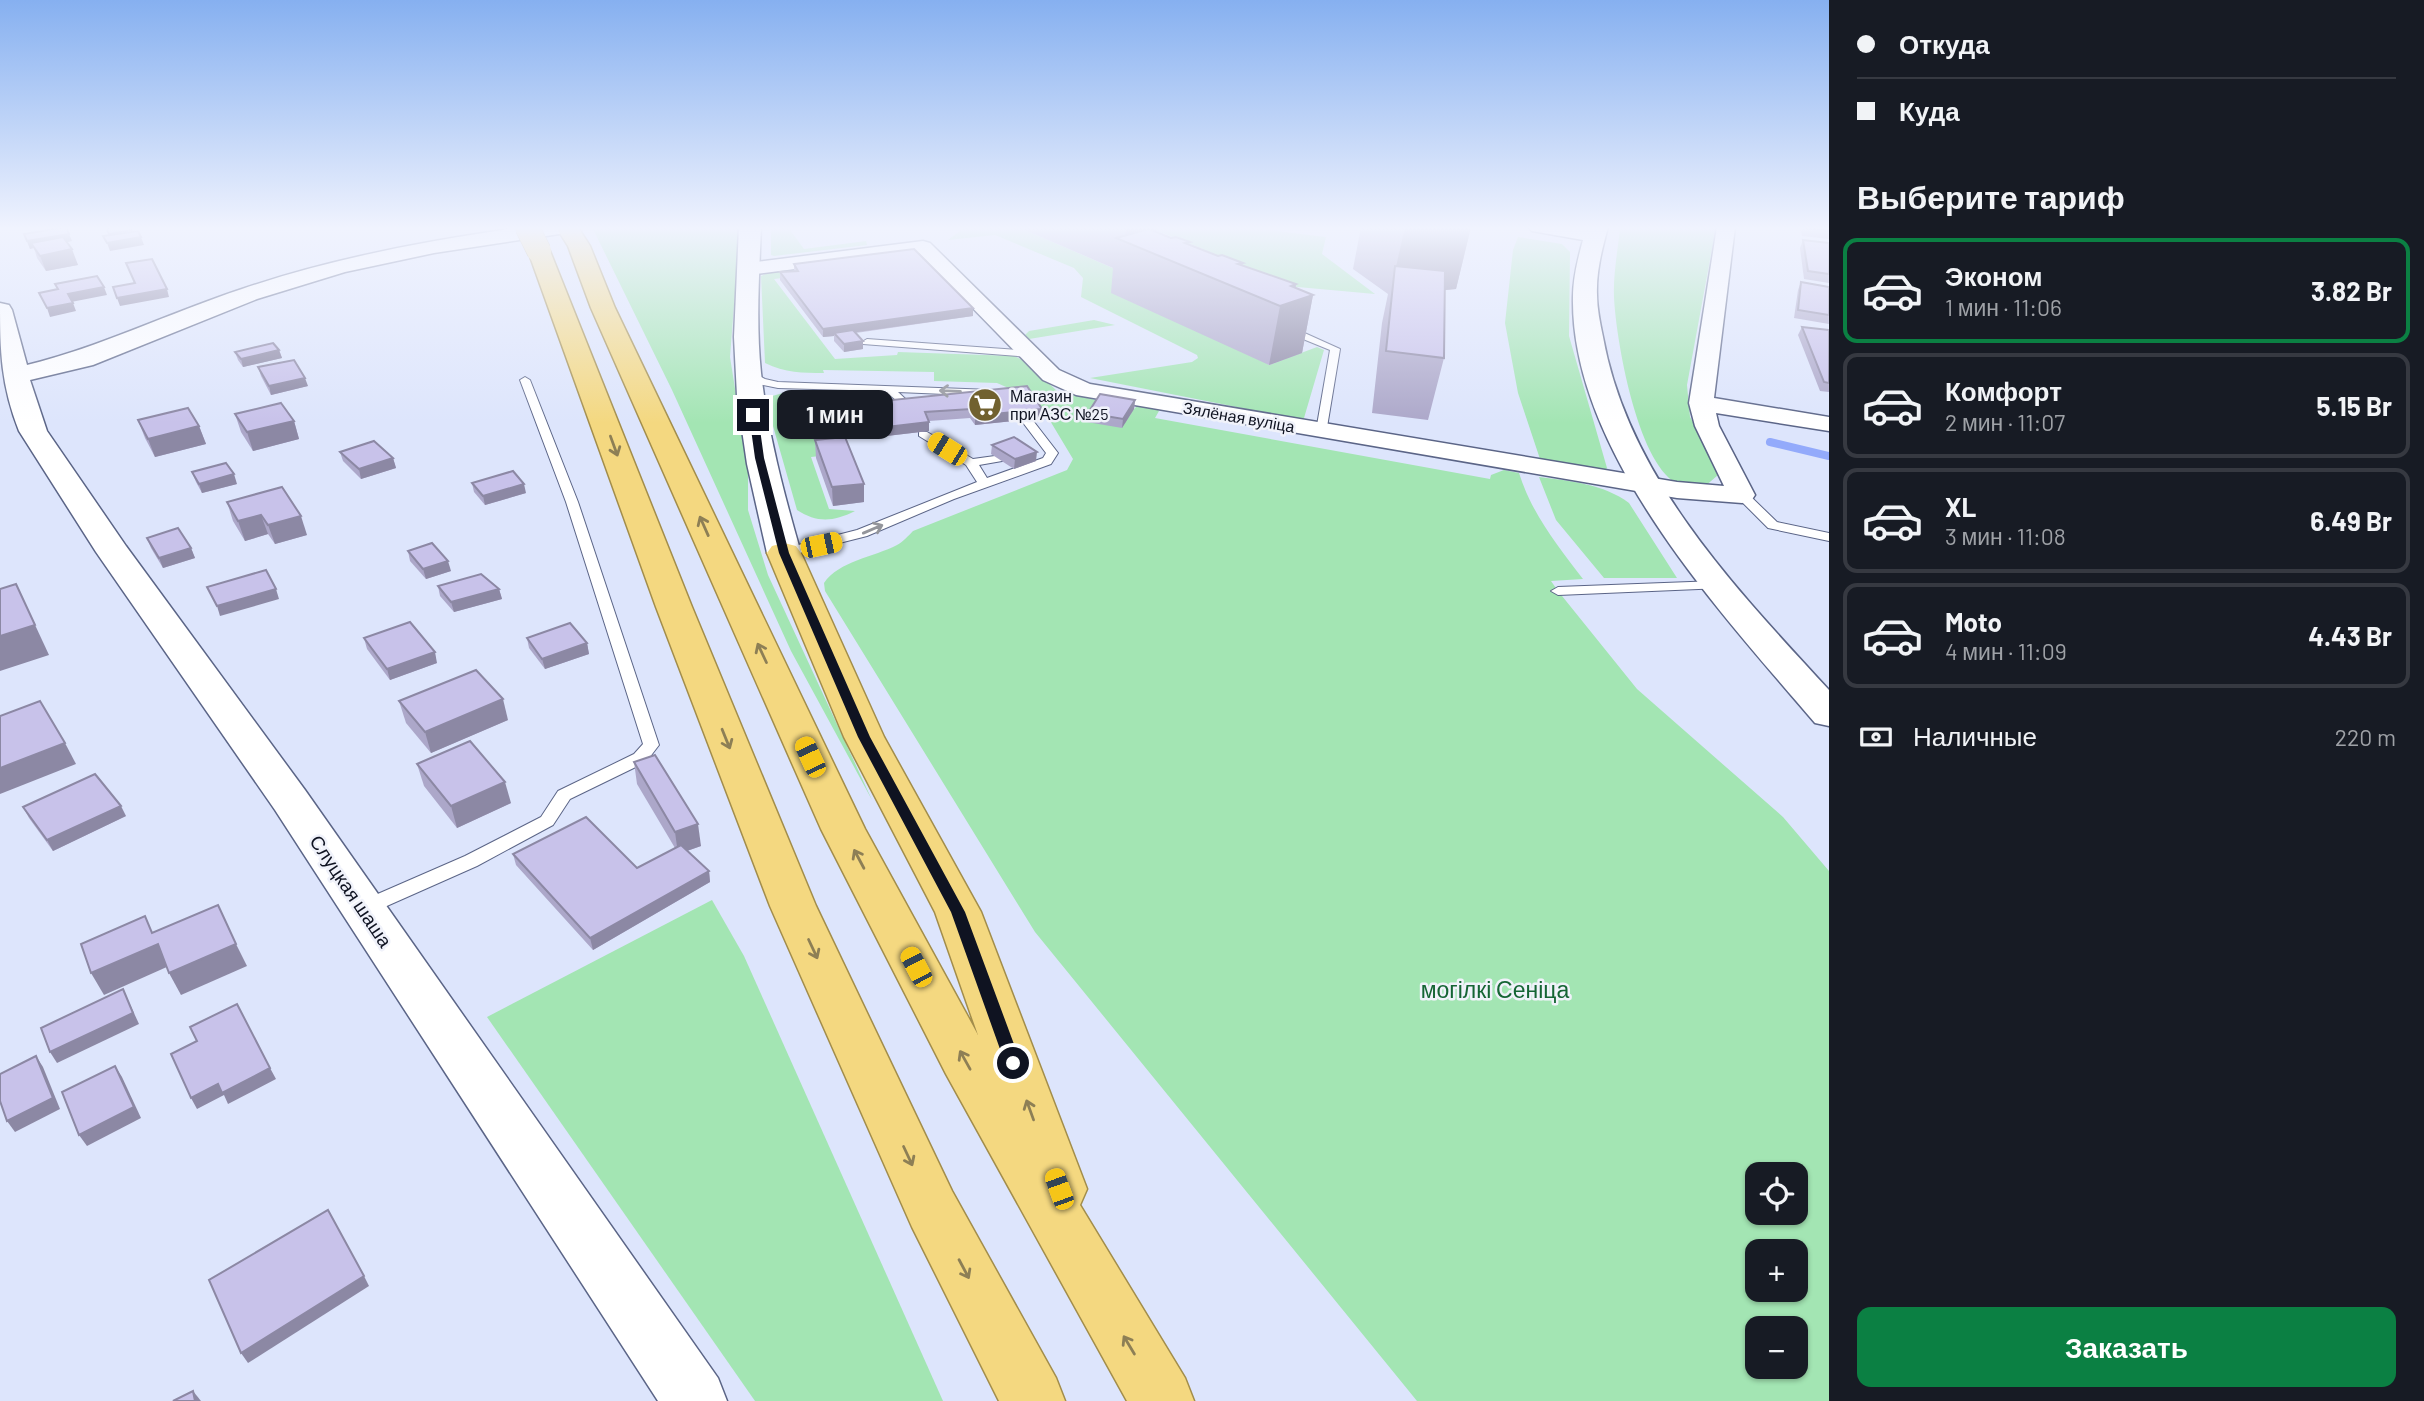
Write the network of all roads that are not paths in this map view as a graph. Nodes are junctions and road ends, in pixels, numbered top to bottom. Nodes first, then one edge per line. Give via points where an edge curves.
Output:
1 (253, 292) edge
2 (555, 292) edge
3 (596, 292) edge
4 (748, 292) edge
5 (968, 292) edge
6 (1585, 292) edge
7 (1717, 292) edge
8 (0, 310) edge
9 (1273, 323) edge
10 (867, 342) dead end
11 (1030, 354) junction
12 (748, 373) junction
13 (8, 378) edge
14 (525, 380) dead end
15 (888, 388) junction
16 (1008, 394) edge
17 (1701, 402) junction
18 (909, 408) edge
19 (1027, 420) edge
20 (1829, 424) edge
21 (1322, 431) junction
22 (923, 434) edge
23 (971, 463) junction
24 (982, 480) junction
25 (1647, 485) junction
26 (1742, 495) junction
27 (1829, 537) edge
28 (784, 553) junction
29 (1717, 585) junction
30 (1558, 591) dead end
31 (1829, 714) edge
32 (363, 909) junction
33 (1096, 1290) junction
34 (695, 1401) edge
35 (1033, 1401) edge
36 (1162, 1401) edge

1 - 13 street via 84,359
2 -> 35 highway, bridge via 793,906 932,1209
33 -> 3 highway via 964,1059 843,830
4 - 12 street
5 - 11 street, Зялёная вуліца
6 - 25 street via 1589,342 1610,411
7 - 17 street
8 - 13 street, Слуцкая шаша
9 - 21 lane via 1335,349
10 - 11 lane
11 - 21 street, Зялёная вуліца via 1051,375 1084,390
12 - 15 lane via 778,385
12 - 28 street via 759,458
13 - 32 street, Слуцкая шаша via 33,431 113,552
14 - 32 lane via 572,502 651,745 640,758 564,794 547,821
16 -> 15 lane
15 - 18 lane
17 - 20 street
17 - 26 street via 1707,426
19 - 24 lane via 1052,453 1047,461
21 - 25 street, Зялёная вуліца
22 - 23 lane
23 - 24 lane
23 - 24 lane via 1003,461
28 -> 24 lane via 862,533
25 - 26 street, Зялёная вуліца
25 - 29 street
26 - 27 lane via 1773,525
33 -> 28 highway via 958,912 864,737
29 - 30 lane
29 - 31 street
32 - 34 street, Слуцкая шаша
36 -> 33 highway

